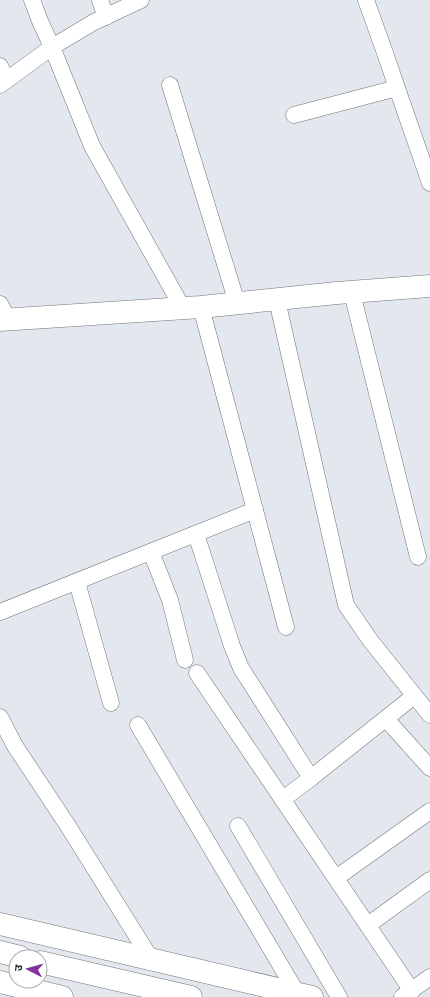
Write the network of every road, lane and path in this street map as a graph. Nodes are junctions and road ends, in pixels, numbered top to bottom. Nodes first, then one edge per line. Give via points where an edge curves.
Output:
1 (32, 0) edge
2 (100, 0) edge
3 (141, 0) edge
4 (366, 0) edge
5 (106, 17) junction
6 (52, 47) junction
7 (2, 77) edge
8 (170, 85) dead end
9 (397, 88) junction
10 (294, 115) dead end
11 (430, 183) edge
12 (430, 286) edge
13 (352, 292) junction
14 (277, 300) junction
15 (237, 303) junction
16 (191, 307) junction
17 (3, 314) edge
18 (255, 510) junction
19 (196, 534) junction
20 (151, 552) junction
21 (418, 557) dead end
22 (77, 582) junction
23 (0, 612) edge
24 (286, 627) dead end
25 (185, 660) dead end
26 (197, 673) dead end
27 (414, 696) junction
28 (111, 703) dead end
29 (430, 715) edge
30 (1, 718) edge
31 (386, 719) junction
32 (138, 725) dead end
33 (430, 768) edge
34 (311, 778) junction
35 (283, 800) junction
36 (430, 811) edge
37 (238, 826) dead end
38 (336, 878) junction
39 (430, 880) edge
40 (0, 924) edge
41 (368, 925) junction
42 (151, 959) junction
43 (48, 964) edge
44 (430, 977) edge
45 (0, 982) edge
46 (407, 994) edge
47 (305, 995) edge
48 (62, 997) edge
49 (191, 997) edge
50 (339, 997) edge

1 - 6 street
2 - 5 street
3 - 5 street
4 - 9 street
5 - 6 street
6 - 7 street
6 - 16 street via 92,146
8 - 15 street
9 - 10 street
9 - 11 street
12 - 13 main road
13 - 14 main road
13 - 21 street
14 - 15 main road
14 - 27 street via 346,605
15 - 16 main road
16 - 17 main road
16 - 18 street
18 - 19 street
18 - 24 street
19 - 20 street
19 - 34 street via 241,668
20 - 22 street
20 - 25 street via 170,600
22 - 23 street
22 - 28 street
26 - 35 street
27 - 29 street
27 - 31 street
30 - 42 street via 15,746
31 - 33 street
31 - 34 street
32 - 47 street
34 - 35 street
35 - 38 street
36 - 38 street
37 - 50 street
38 - 41 street
39 - 41 street
40 - 42 main road
41 - 46 street
42 - 47 main road
43 - 49 main road
44 - 46 street
45 - 48 main road

